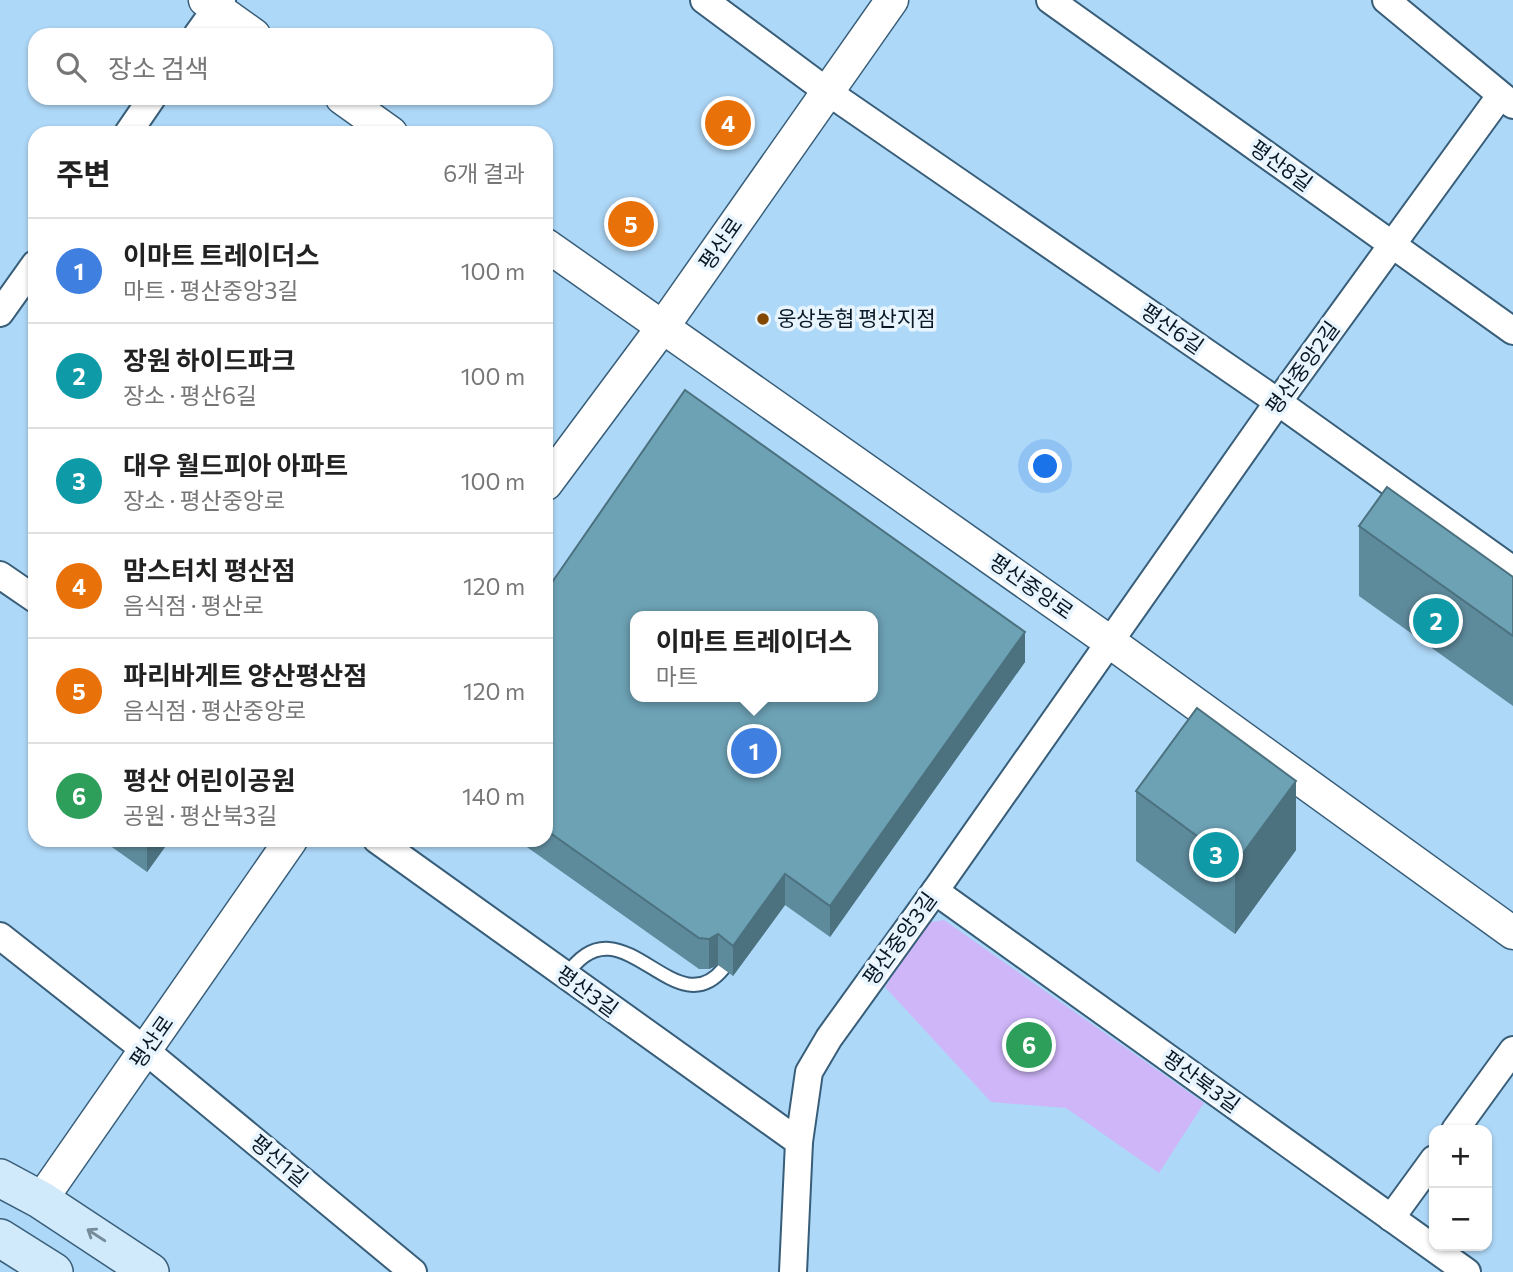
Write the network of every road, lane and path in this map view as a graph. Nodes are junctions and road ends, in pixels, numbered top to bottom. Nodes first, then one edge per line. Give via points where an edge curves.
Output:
1 (704, 0) edge
2 (892, 0) edge
3 (1050, 0) edge
4 (1386, 0) edge
5 (214, 3) edge
6 (201, 28) edge
7 (245, 28) edge
8 (828, 92) junction
9 (1506, 100) edge
10 (147, 105) edge
11 (352, 105) edge
12 (133, 126) edge
13 (381, 126) edge
14 (1392, 245) junction
15 (553, 249) edge
16 (28, 274) edge
17 (0, 313) edge
18 (662, 328) junction
19 (1513, 331) edge
20 (1278, 402) junction
21 (553, 475) edge
22 (1513, 570) edge
23 (0, 575) edge
24 (28, 594) edge
25 (1110, 642) junction
26 (286, 847) edge
27 (387, 847) edge
28 (935, 891) junction
29 (1513, 933) edge
30 (0, 936) edge
31 (723, 969) dead end
32 (566, 977) junction
33 (1513, 1050) edge
34 (146, 1051) junction
35 (1459, 1125) edge
36 (799, 1142) junction
37 (1429, 1166) edge
38 (0, 1178) edge
39 (40, 1200) junction
40 (1391, 1218) junction
41 (6, 1241) edge
42 (54, 1272) edge
43 (150, 1272) edge
44 (413, 1272) edge
45 (793, 1272) edge
46 (1467, 1272) edge

1 - 8 street, 평산6길
2 - 8 street, 평산로
3 - 14 street, 평산8길
4 - 9 street
5 - 6 street
5 - 7 street
8 - 18 street, 평산로
8 - 20 street, 평산6길
9 - 14 street, 평산중앙2길
10 - 12 street
11 - 13 street
14 - 19 street, 평산8길
14 - 20 street, 평산중앙2길
15 - 18 street, 평산중앙로
16 - 17 street
18 - 21 street, 평산로
18 - 25 street, 평산중앙로
20 - 22 street, 평산6길
20 - 25 street, 평산중앙2길
23 - 24 street
25 - 28 street, 평산중앙3길
25 - 29 street, 평산중앙로
26 - 34 street, 평산로
27 - 32 street, 평산3길
28 - 36 street, 평산중앙3길 via 809,1072
28 - 40 street, 평산북3길
30 - 34 street, 평산1길
31 - 32 lane via 700,984 678,984 629,953 598,950 575,962
32 - 36 street, 평산3길
33 - 35 street
34 - 39 street, 평산로
34 - 44 street, 평산1길
36 - 45 street, 평산중앙3길
37 - 40 street
38 - 39 main road
39 - 41 main road, 평산로
43 -> 39 main road
40 - 46 street, 평산북3길
41 - 42 main road

